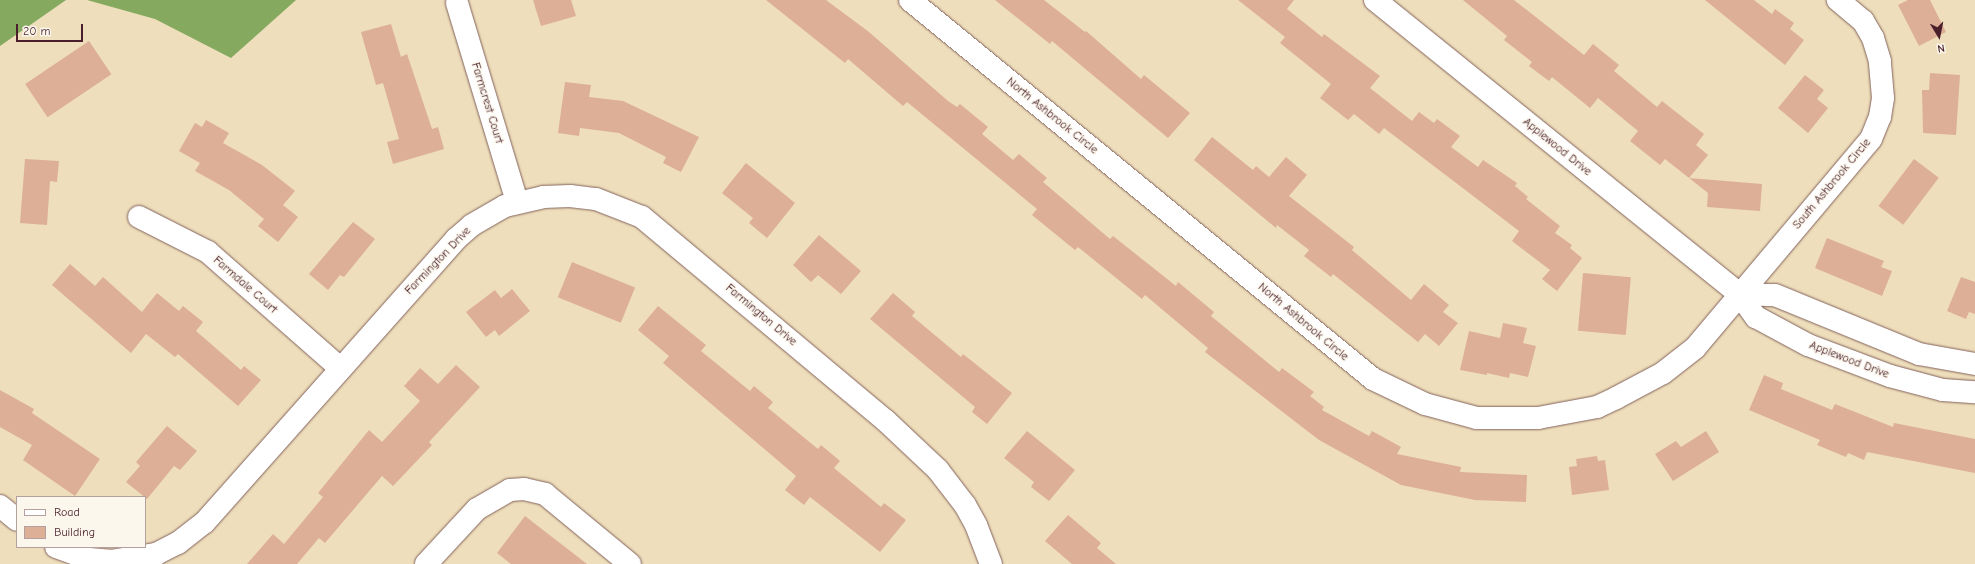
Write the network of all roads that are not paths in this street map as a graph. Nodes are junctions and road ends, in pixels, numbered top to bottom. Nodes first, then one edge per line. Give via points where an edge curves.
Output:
1 (910, 0) edge
2 (1375, 0) edge
3 (1838, 0) edge
4 (457, 3) dead end
5 (517, 202) junction
6 (139, 217) dead end
7 (1739, 294) junction
8 (1975, 364) edge
9 (340, 368) junction
10 (1975, 392) edge
11 (0, 506) edge
12 (16, 519) edge
13 (59, 548) edge
14 (426, 564) edge
15 (630, 564) edge
16 (991, 564) edge

1 - 7 street, North Ashbrook Circle via 1349,361 1373,379 1425,404 1477,418 1538,418 1597,407 1663,373 1695,348
2 - 7 street, Applewood Drive
3 - 7 street, South Ashbrook Circle via 1862,21 1873,38 1883,80 1880,117 1870,139
4 - 5 street, Farmcrest Court
5 - 9 street, Farmington Drive via 472,225 456,239
5 - 16 street, Farmington Drive via 543,197 570,196 596,199 642,216 885,420 938,470 976,525
6 - 9 street, Farmdale Court via 208,252
7 - 8 street via 1775,295 1919,354
7 - 10 street, Applewood Drive via 1756,318 1808,345 1890,376 1942,390
9 - 13 street, Farmington Drive via 204,523 178,543 156,554 110,561 89,559
11 - 12 street
14 - 15 street via 476,509 510,490 524,489 545,494

